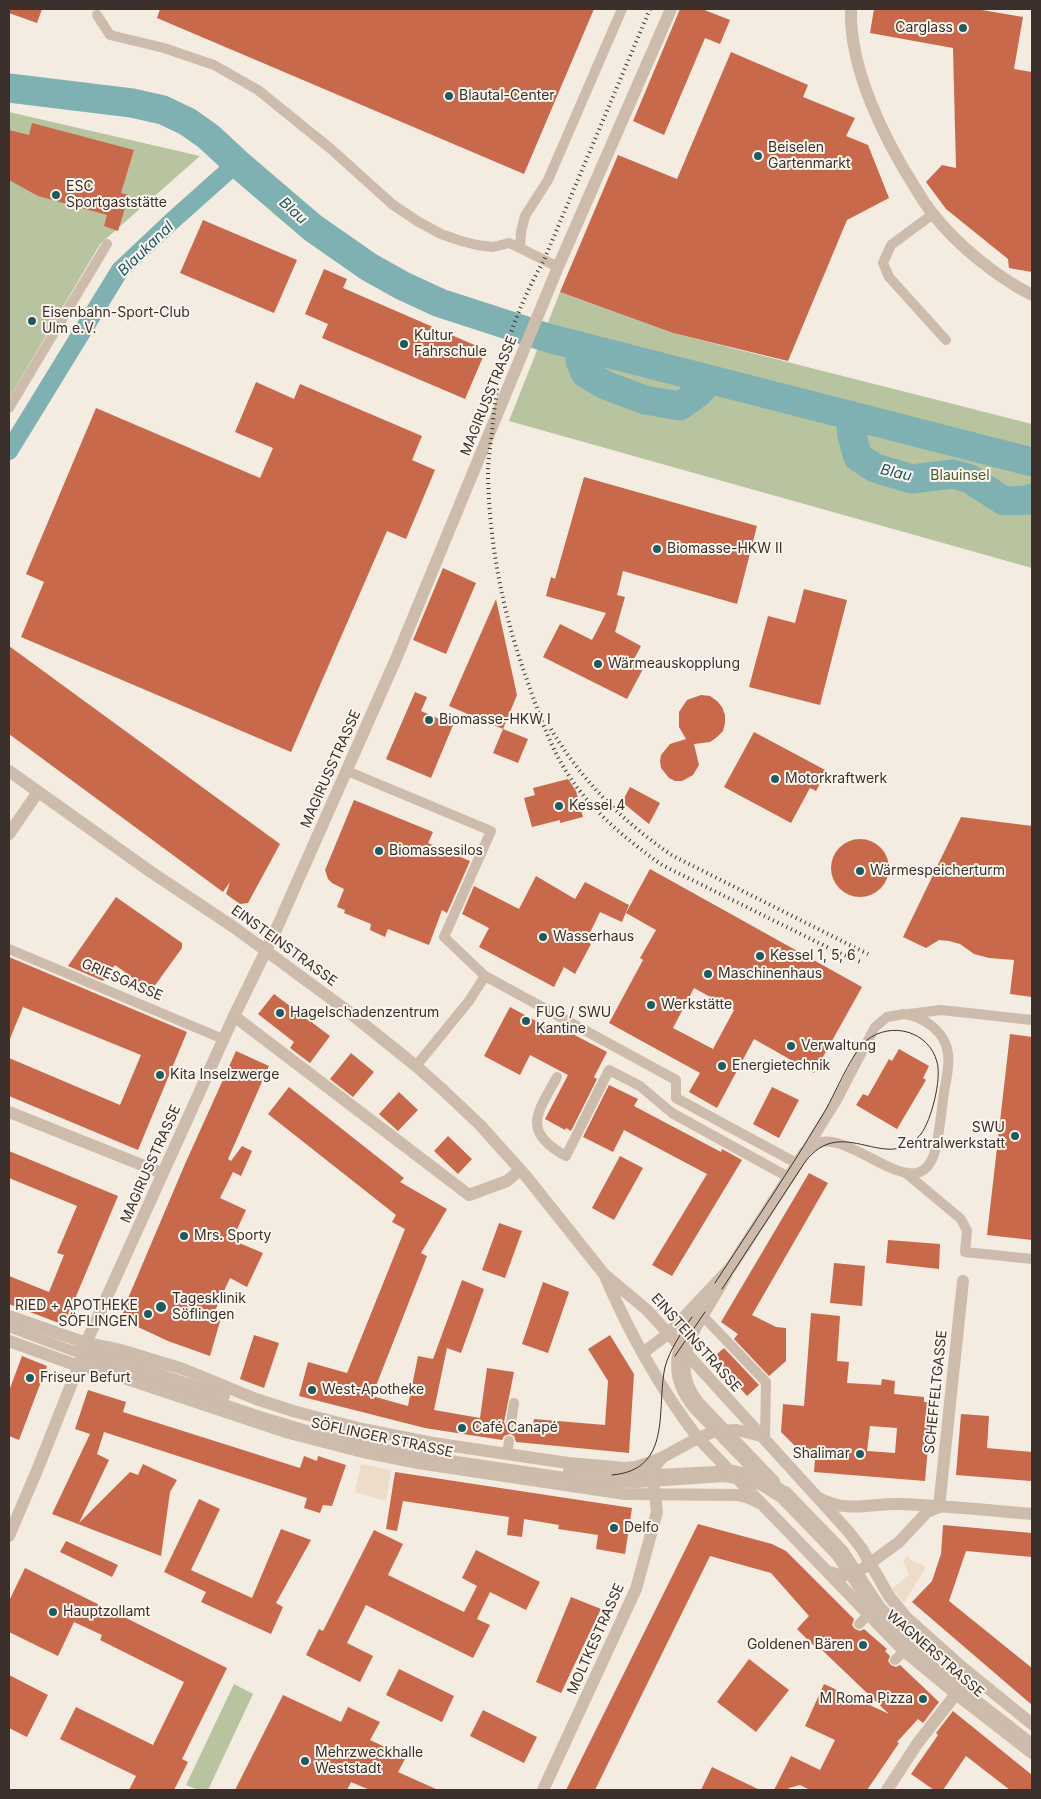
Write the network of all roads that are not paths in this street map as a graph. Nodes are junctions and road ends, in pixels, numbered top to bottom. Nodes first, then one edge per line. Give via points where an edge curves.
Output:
1 (622, 9) edge
2 (671, 9) edge
3 (852, 9) edge
4 (617, 14) edge
5 (97, 15) dead end
6 (933, 214) junction
7 (107, 244) dead end
8 (520, 248) junction
9 (558, 267) junction
10 (1032, 295) edge
11 (946, 340) dead end
12 (9, 408) edge
13 (347, 770) junction
14 (9, 771) edge
15 (38, 792) junction
16 (9, 834) edge
17 (9, 949) edge
18 (266, 951) junction
19 (486, 976) junction
20 (904, 1014) junction
21 (234, 1016) junction
22 (1032, 1020) edge
23 (223, 1039) junction
24 (416, 1066) junction
25 (557, 1077) dead end
26 (9, 1112) edge
27 (805, 1152) junction
28 (798, 1164) junction
29 (520, 1170) junction
30 (162, 1174) junction
31 (907, 1174) junction
32 (790, 1178) junction
33 (1032, 1259) edge
34 (731, 1266) junction
35 (604, 1274) junction
36 (963, 1281) dead end
37 (698, 1311) junction
38 (9, 1316) edge
39 (9, 1320) edge
40 (9, 1327) edge
41 (668, 1334) junction
42 (9, 1341) edge
43 (683, 1349) junction
44 (644, 1352) junction
45 (83, 1353) junction
46 (514, 1403) dead end
47 (511, 1423) dead end
48 (721, 1431) junction
49 (698, 1438) junction
50 (763, 1438) junction
51 (663, 1457) junction
52 (630, 1468) junction
53 (732, 1474) junction
54 (612, 1475) junction
55 (759, 1476) junction
56 (653, 1484) junction
57 (813, 1493) junction
58 (785, 1497) junction
59 (760, 1504) junction
60 (939, 1506) junction
61 (1032, 1514) edge
62 (9, 1536) edge
63 (871, 1564) junction
64 (825, 1569) junction
65 (855, 1574) junction
66 (956, 1694) junction
67 (1032, 1724) edge
68 (1032, 1734) edge
69 (1032, 1743) edge
70 (1032, 1753) edge
71 (543, 1790) edge
72 (887, 1790) edge

1 - 4 lane
2 - 9 street, MAGIRUSSTRASSE
3 - 6 street via 852,35 872,104 905,172
4 - 8 lane via 548,180 525,216
5 - 8 lane via 110,35 214,65 258,90 392,204 441,234 493,247 509,243
6 - 10 street via 986,265
6 - 11 lane via 891,245 883,263 889,278
7 - 12 lane
8 - 9 lane
9 - 13 street, MAGIRUSSTRASSE
13 - 18 street, MAGIRUSSTRASSE
13 - 19 lane via 491,832 444,937
14 - 15 street, EINSTEINSTRASSE
15 - 16 street
15 - 18 street, EINSTEINSTRASSE
17 - 23 lane, GRIESGASSE
18 - 21 street, MAGIRUSSTRASSE
18 - 24 street, EINSTEINSTRASSE
19 - 24 lane
19 - 28 lane via 676,1080 676,1098
20 - 22 lane via 941,1010
20 - 27 lane via 888,1017 875,1028
20 - 31 lane via 924,1020 938,1031 949,1061 936,1153 925,1170
21 - 23 street, MAGIRUSSTRASSE
21 - 29 street via 469,1195 507,1181
23 - 30 street, MAGIRUSSTRASSE
24 - 29 street, EINSTEINSTRASSE via 480,1125
25 - 32 lane via 536,1118 546,1142 566,1156 609,1070 640,1086 672,1112
26 - 30 street
27 - 28 street
27 - 31 lane via 816,1144 834,1143
28 - 32 street
29 - 35 street, EINSTEINSTRASSE
30 - 45 street, MAGIRUSSTRASSE
31 - 33 lane via 961,1219 967,1231 965,1252
32 - 34 street
34 - 37 street via 715,1283
34 - 37 lane via 722,1288
35 - 41 street, EINSTEINSTRASSE via 641,1304
35 - 44 street, EINSTEINSTRASSE
36 - 60 street, SCHEFFELTGASSE
37 - 41 street
37 - 43 lane via 693,1336
37 - 50 lane via 766,1382
38 - 45 street, SÖFLINGER STRASSE
39 - 45 lane
40 - 45 lane
41 - 43 street, EINSTEINSTRASSE
41 - 44 street
42 - 45 street, SÖFLINGER STRASSE
43 - 48 lane via 691,1391
43 - 50 street, EINSTEINSTRASSE
44 - 49 street, EINSTEINSTRASSE via 672,1402
45 - 52 street, SÖFLINGER STRASSE via 121,1350 197,1374 256,1399 408,1439 508,1447 601,1466
45 - 54 lane via 353,1435 433,1451
45 - 56 street, SÖFLINGER STRASSE via 122,1377 289,1433 363,1452 625,1494
45 - 62 street, MAGIRUSSTRASSE
46 - 47 lane
48 - 49 street, SÖFLINGER STRASSE
48 - 50 street via 743,1431
48 - 55 lane
48 - 58 lane
49 - 51 street, SÖFLINGER STRASSE
49 - 53 street, EINSTEINSTRASSE
50 - 57 street, EINSTEINSTRASSE
51 - 52 street, SÖFLINGER STRASSE
51 - 56 street via 658,1463
52 - 54 lane
53 - 55 lane
53 - 56 lane
53 - 58 lane
53 - 59 street, EINSTEINSTRASSE
54 - 56 lane
55 - 58 lane
56 - 59 street, SÖFLINGER STRASSE via 738,1495
56 - 71 street, MOLTKESTRASSE via 657,1512 636,1588
57 - 60 street via 842,1506
57 - 63 street, WAGNERSTRASSE
58 - 65 lane
59 - 64 street, WAGNERSTRASSE
60 - 61 street
60 - 63 street via 927,1512 900,1542
63 - 65 street
63 - 67 street, WAGNERSTRASSE via 889,1596 906,1617
64 - 65 street via 837,1575
64 - 66 street, WAGNERSTRASSE via 864,1620 899,1656
65 - 68 lane via 904,1633
65 - 69 lane via 873,1609 894,1632
66 - 70 street, WAGNERSTRASSE
66 - 72 street

